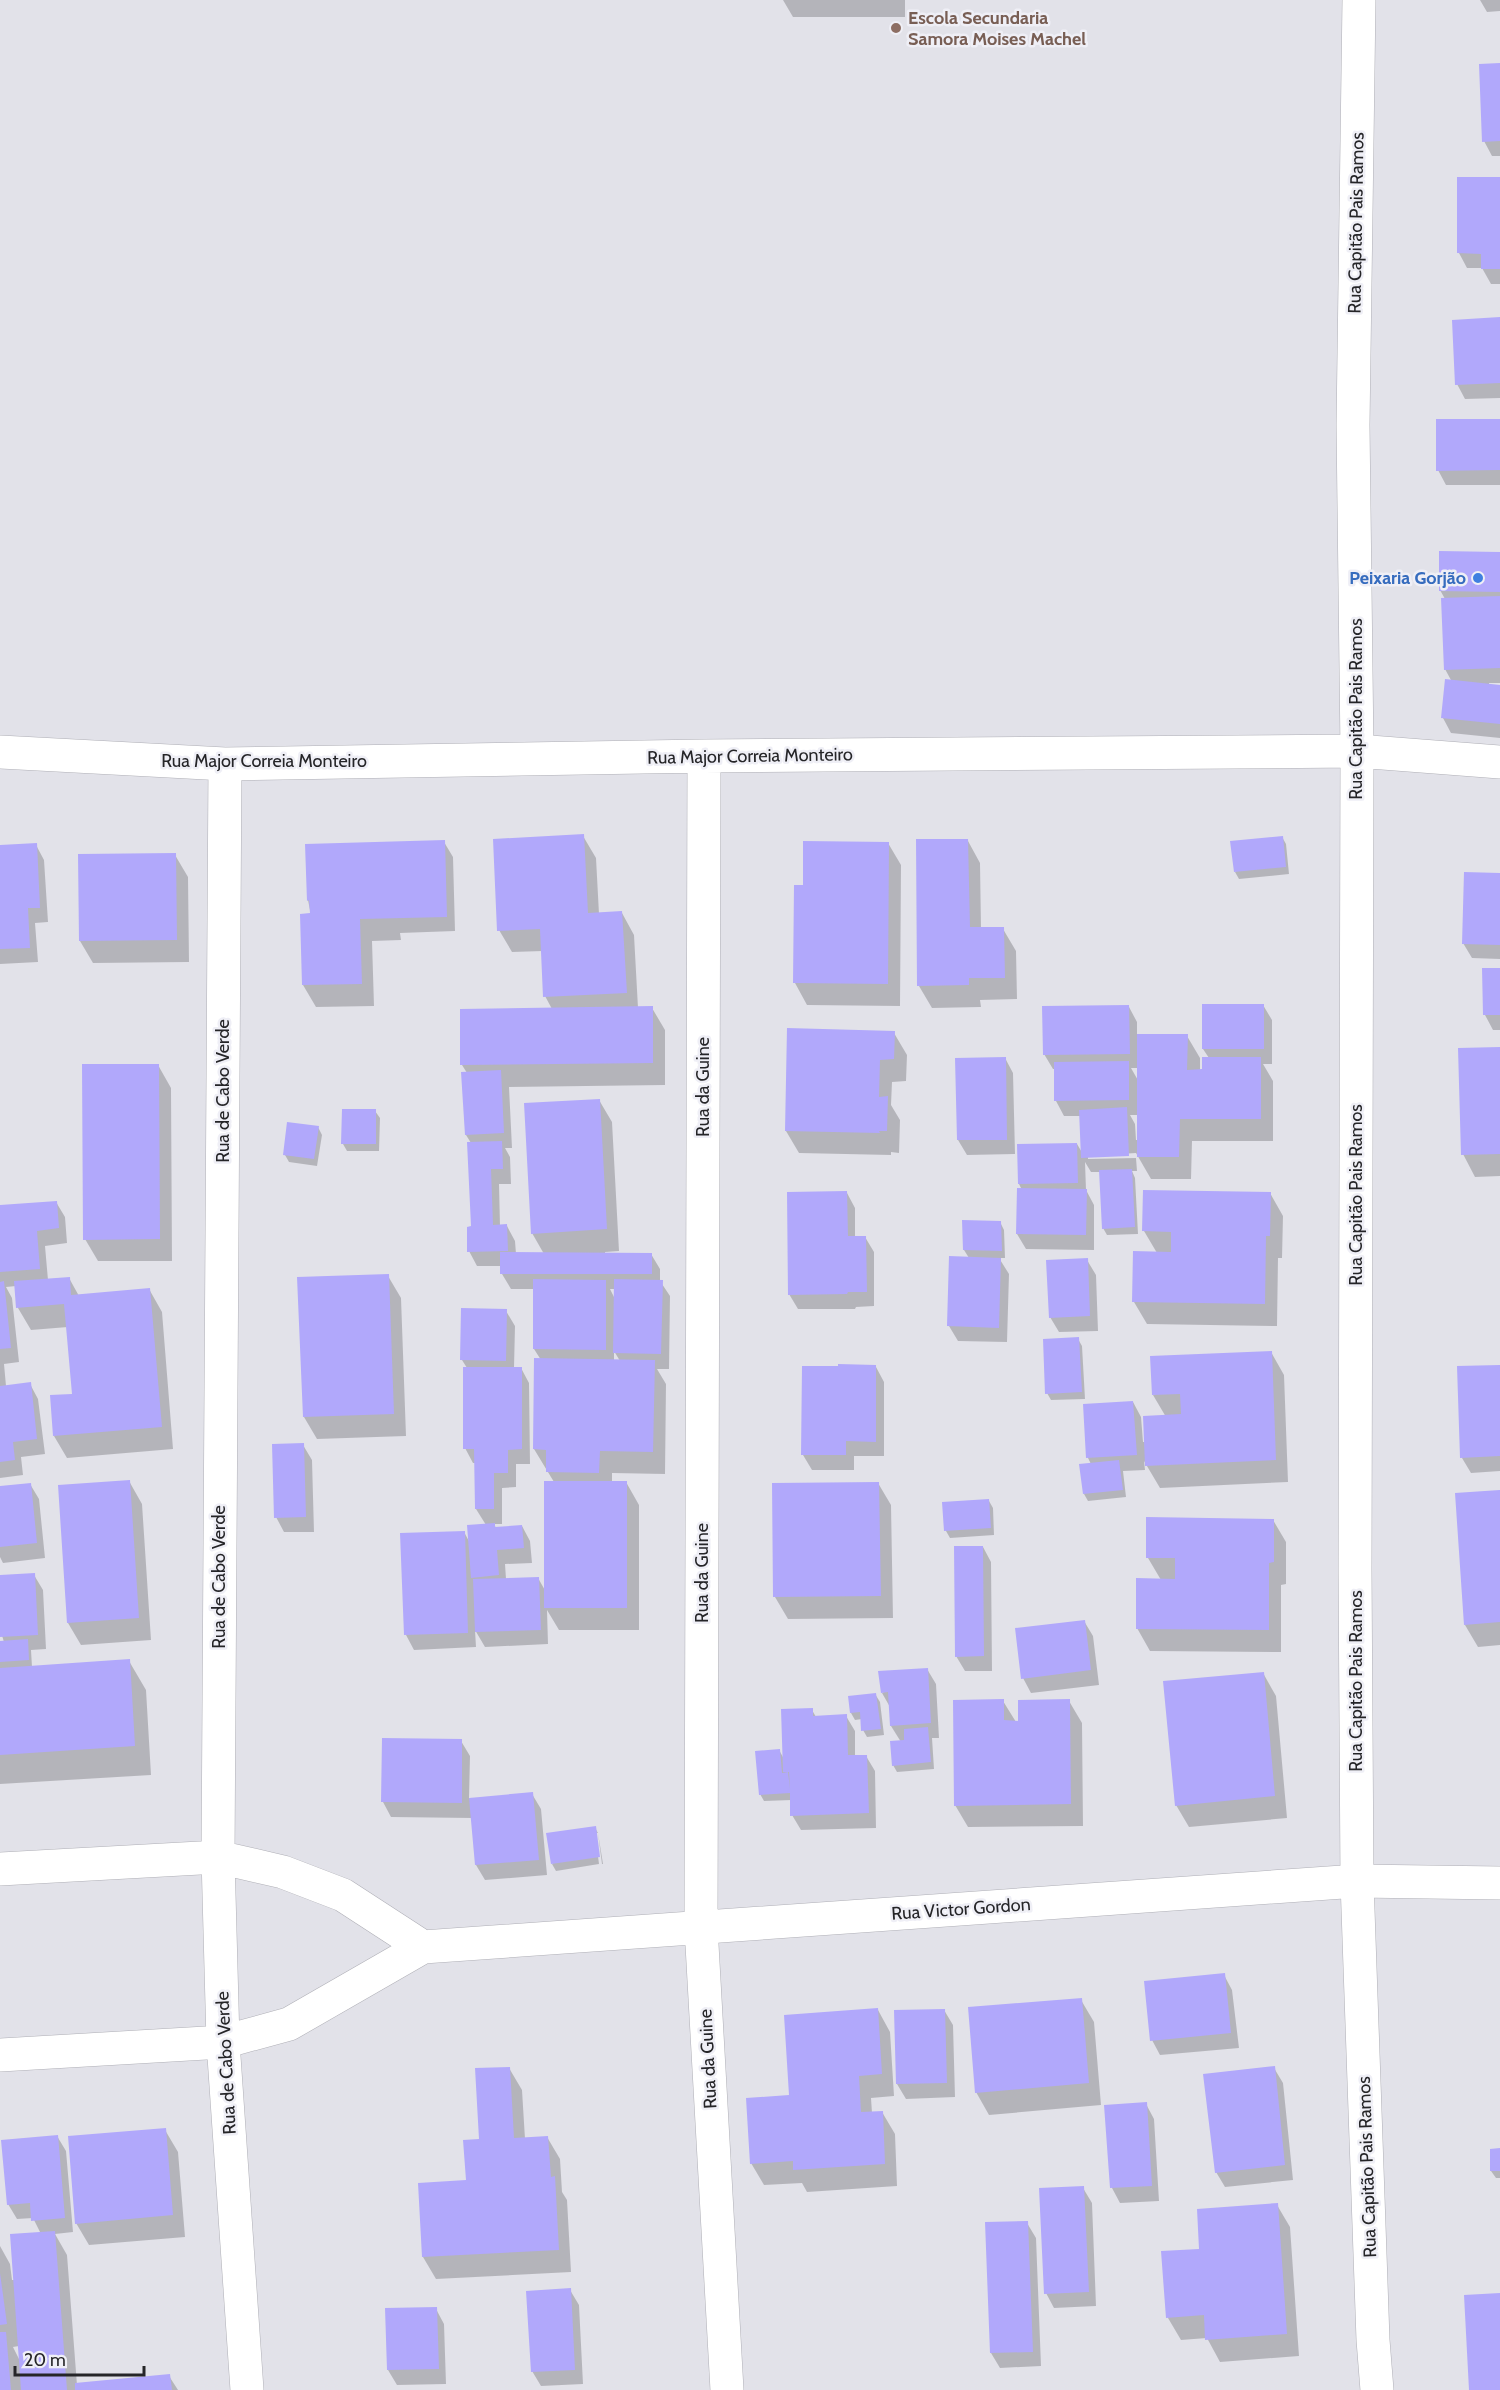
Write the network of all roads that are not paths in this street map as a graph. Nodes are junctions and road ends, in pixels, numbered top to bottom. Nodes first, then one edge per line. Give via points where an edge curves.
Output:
1 (1359, 0) edge
2 (1357, 751) junction
3 (0, 752) edge
4 (704, 756) junction
5 (1500, 762) edge
6 (225, 764) junction
7 (218, 1857) junction
8 (0, 1869) edge
9 (1357, 1881) junction
10 (1500, 1883) edge
11 (701, 1927) junction
12 (423, 1947) junction
13 (223, 2042) junction
14 (0, 2055) edge
15 (247, 2390) edge
16 (726, 2390) edge
17 (1377, 2390) edge

1 - 2 street, Rua Capitão Pais Ramos via 1353,426
2 - 4 street, Rua Major Correia Monteiro
2 - 5 street, Rua Major Correia Monteiro
2 - 9 street, Rua Capitão Pais Ramos
3 - 6 street, Rua Major Correia Monteiro
4 - 6 street, Rua Major Correia Monteiro
4 - 11 street, Rua da Guine
6 - 7 street, Rua de Cabo Verde
7 - 8 street
7 - 12 street via 283,1872 344,1895
7 - 13 street, Rua de Cabo Verde
9 - 10 street, Rua Victor Gordon
9 - 11 street, Rua Victor Gordon
9 - 17 street, Rua Capitão Pais Ramos
11 - 12 street, Rua Victor Gordon
11 - 16 street, Rua da Guine
12 - 13 street via 289,2024
13 - 14 street
13 - 15 street, Rua de Cabo Verde

